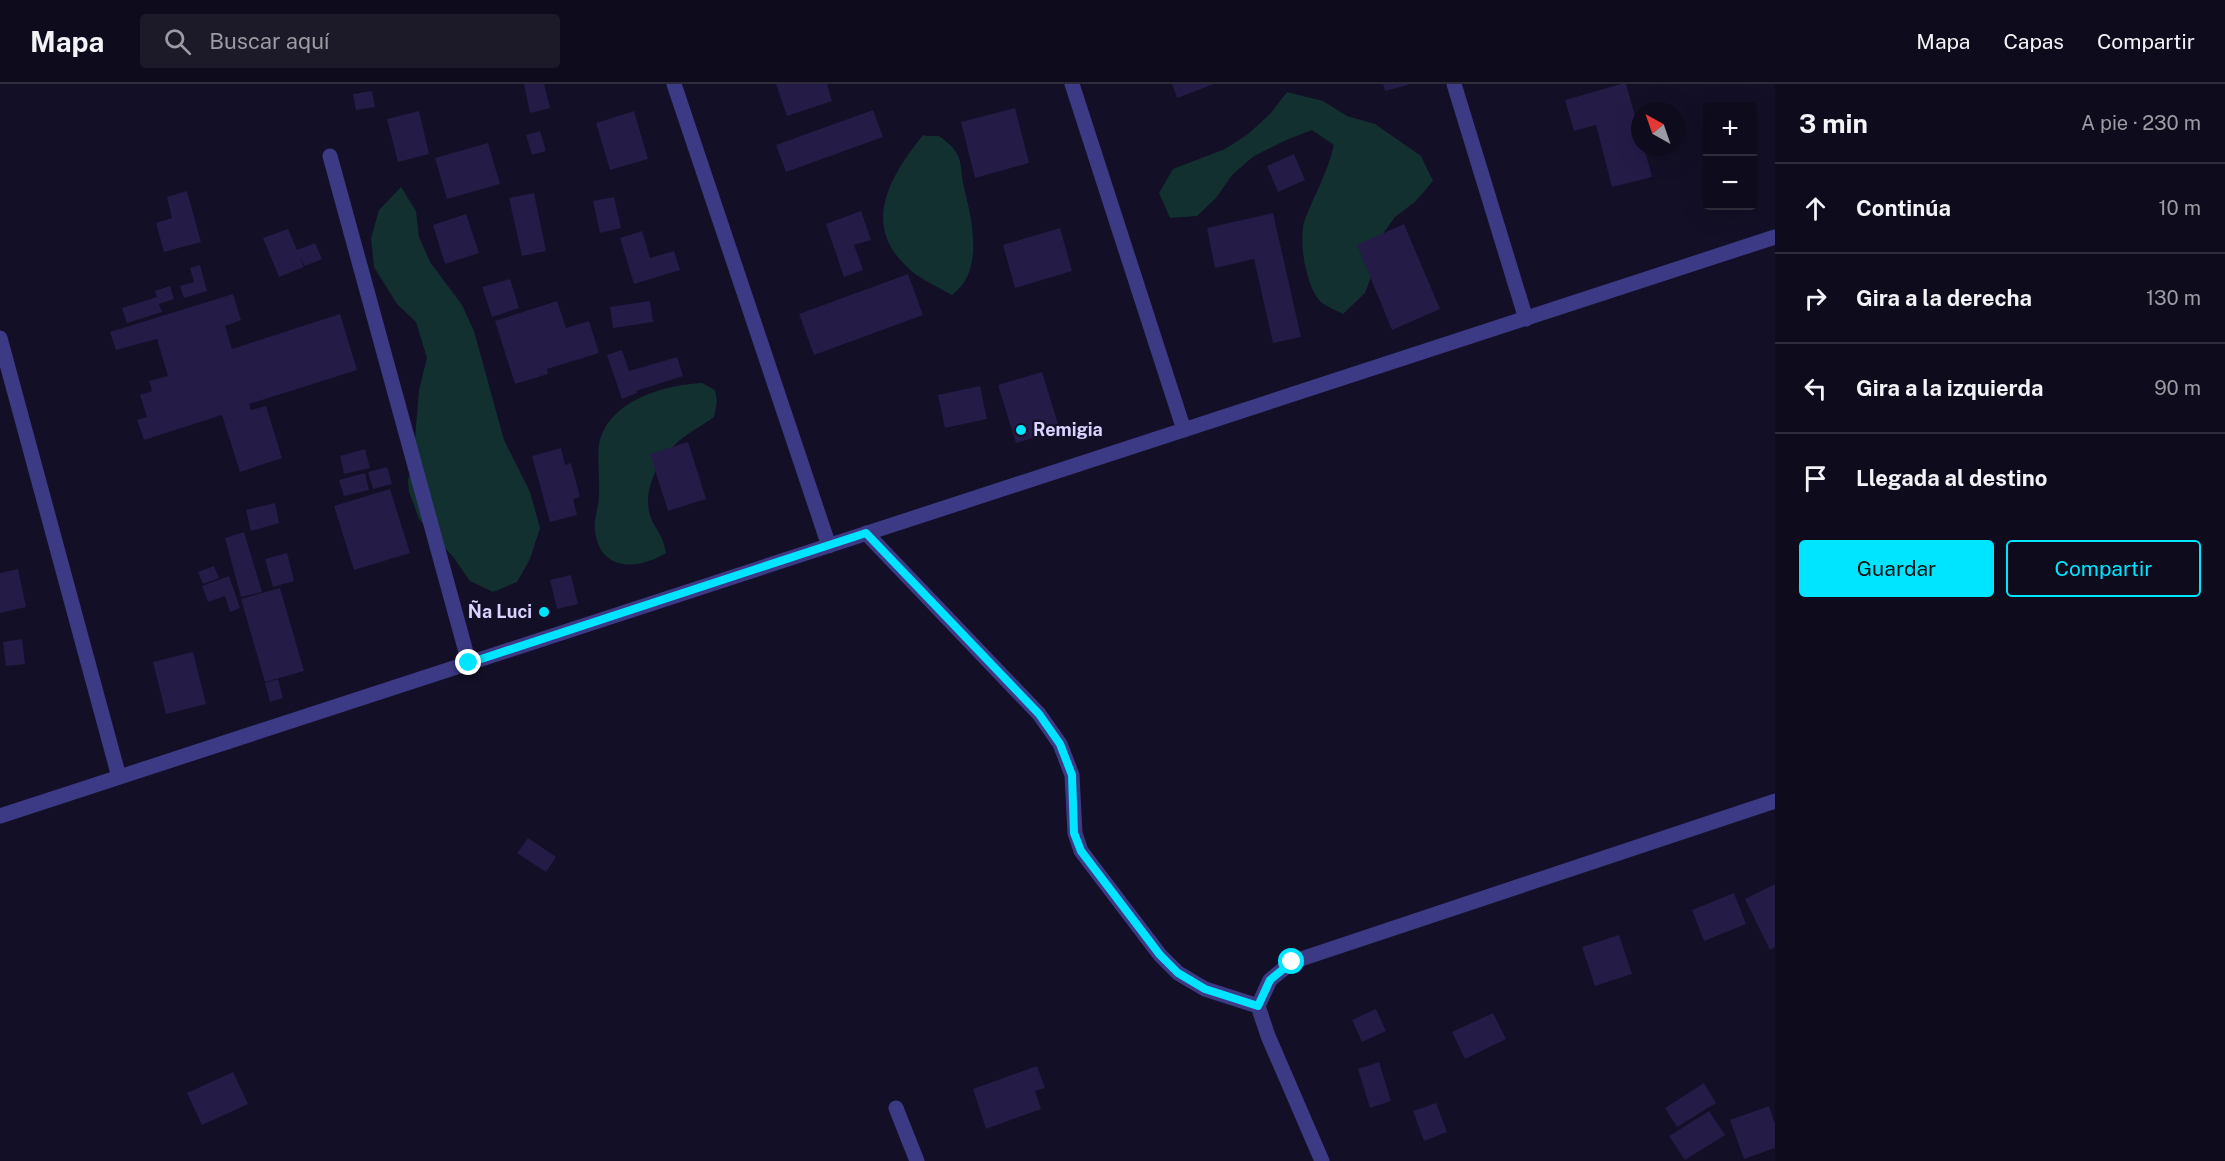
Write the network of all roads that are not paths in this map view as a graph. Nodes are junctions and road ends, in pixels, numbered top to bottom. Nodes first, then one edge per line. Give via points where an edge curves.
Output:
1 (674, 84) edge
2 (1072, 84) edge
3 (1454, 84) edge
4 (330, 156) dead end
5 (1775, 237) edge
6 (1526, 319) junction
7 (0, 338) edge
8 (1184, 430) junction
9 (866, 533) junction
10 (829, 546) junction
11 (469, 663) junction
12 (119, 777) junction
13 (1775, 801) edge
14 (0, 816) edge
15 (1258, 1006) junction
16 (896, 1108) dead end
17 (917, 1161) edge
18 (1322, 1161) edge

1 - 10 street
2 - 8 street
3 - 6 street
4 - 11 street
5 - 6 street
6 - 8 street
7 - 12 street
8 - 9 street
9 - 10 street
9 - 15 street via 1044,722 1060,744 1072,775 1074,833 1081,851 1160,955 1178,973 1205,989
10 - 11 street
11 - 12 street
12 - 14 street
13 - 15 street via 1292,962 1270,980
15 - 18 street
16 - 17 street

